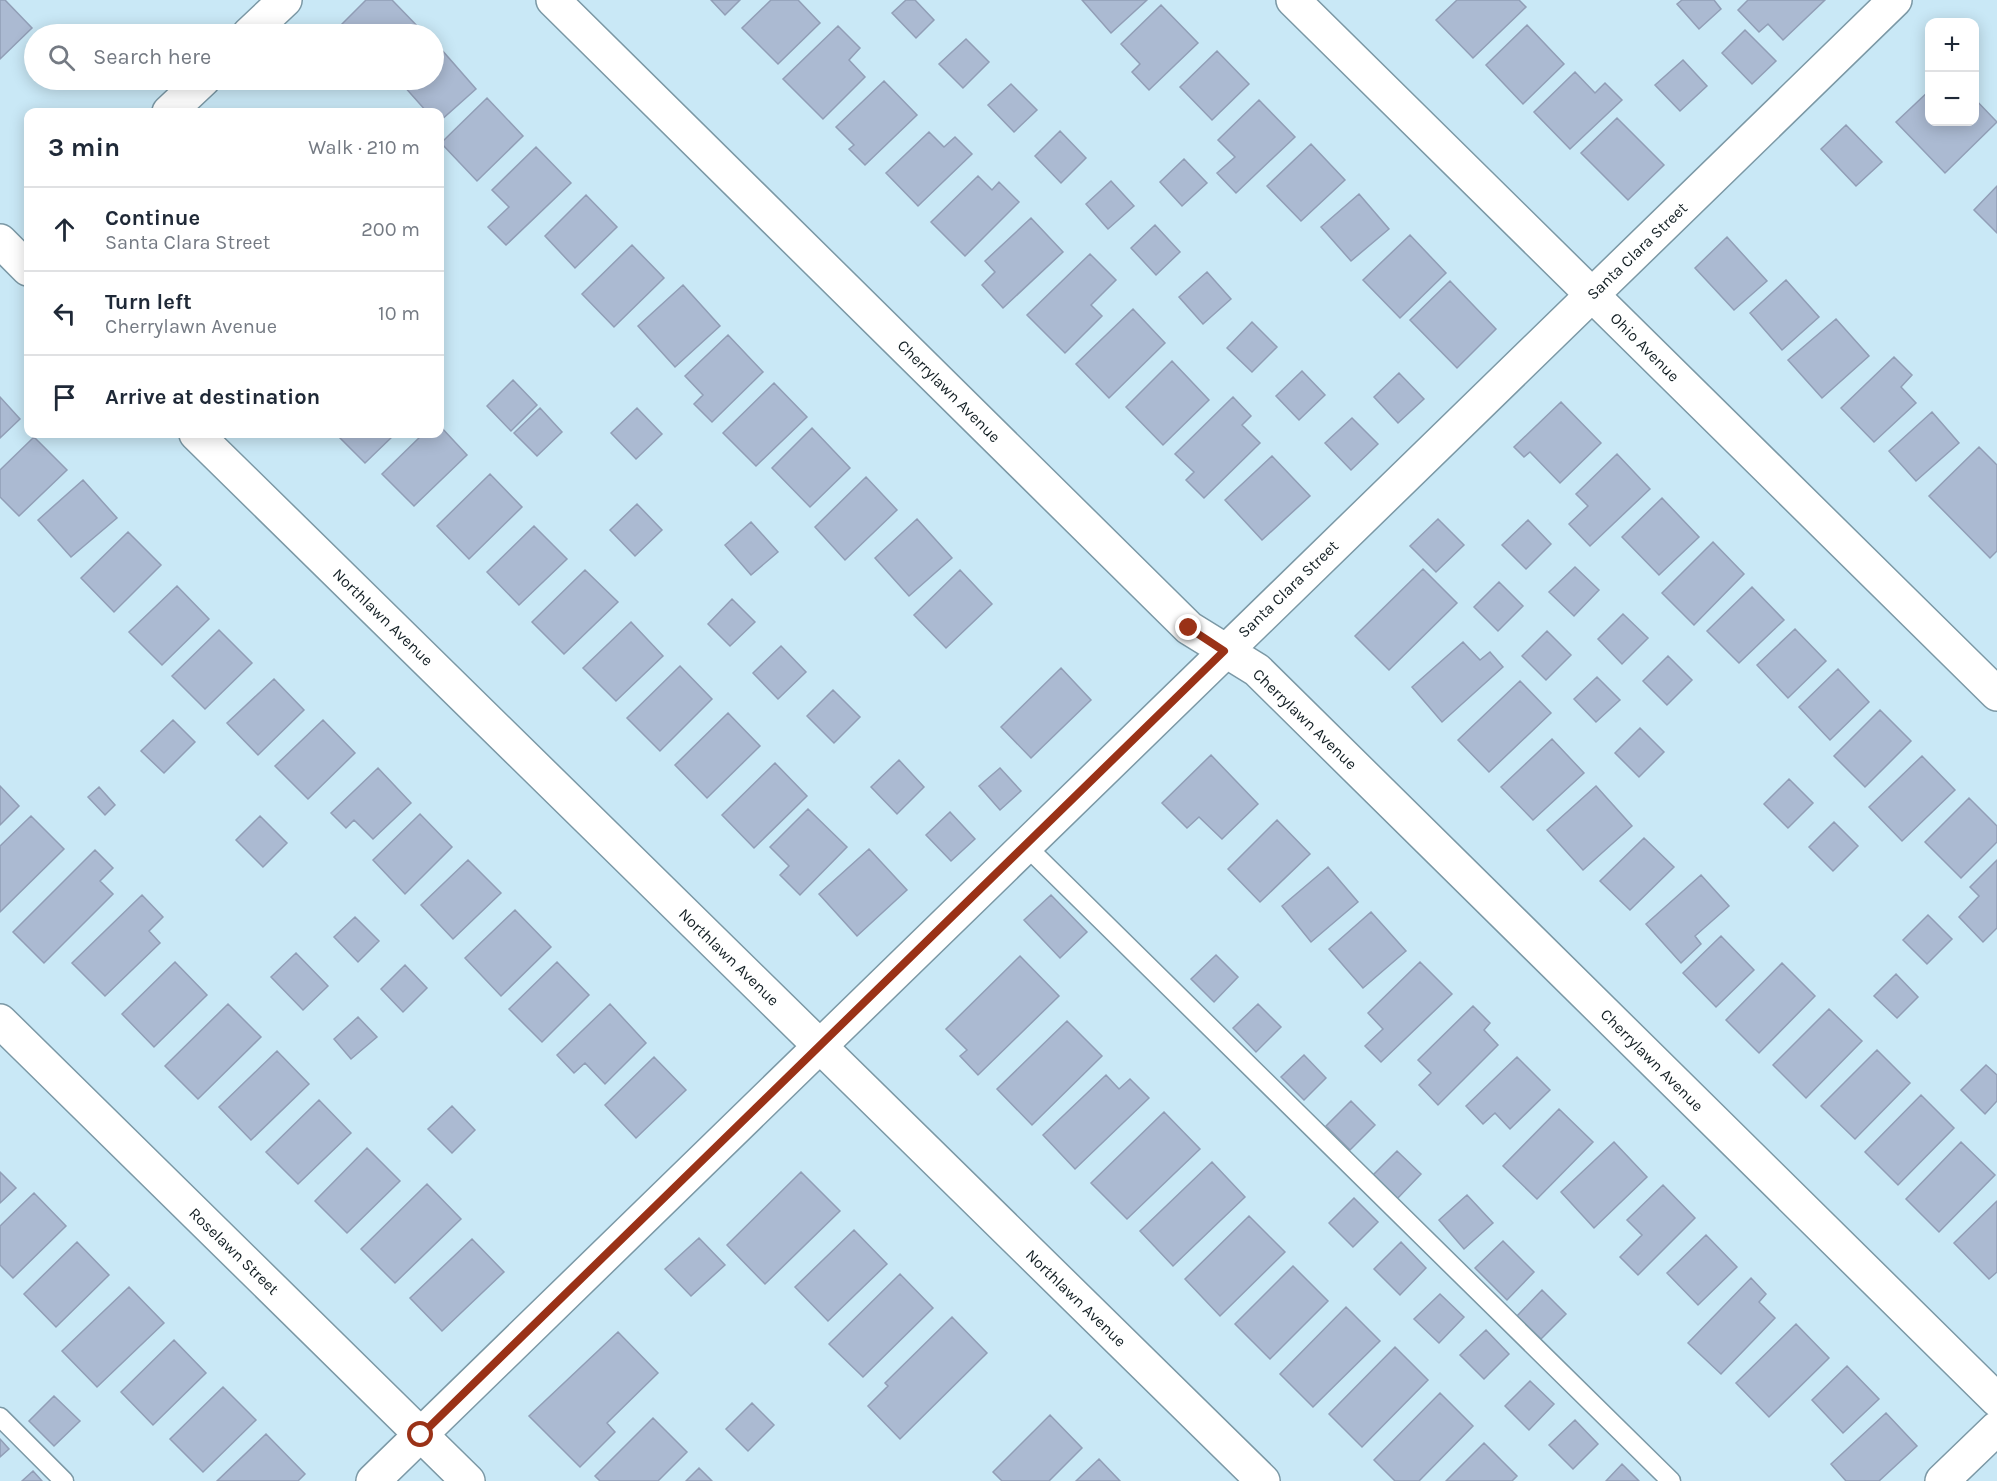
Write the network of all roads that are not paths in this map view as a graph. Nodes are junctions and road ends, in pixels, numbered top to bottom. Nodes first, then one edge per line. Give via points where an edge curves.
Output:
1 (285, 0) edge
2 (553, 0) edge
3 (1293, 0) edge
4 (1895, 0) edge
5 (260, 24) edge
6 (192, 90) edge
7 (173, 108) edge
8 (1592, 295) junction
9 (200, 438) edge
10 (1224, 651) junction
11 (1997, 694) edge
12 (1025, 845) junction
13 (0, 1021) edge
14 (820, 1046) junction
15 (1997, 1400) edge
16 (0, 1417) edge
17 (1997, 1428) edge
18 (421, 1435) junction
19 (64, 1481) edge
20 (373, 1481) edge
21 (468, 1481) edge
22 (1263, 1481) edge
23 (1671, 1481) edge
24 (1942, 1481) edge

1 - 5 street
2 - 10 street, Cherrylawn Avenue via 1189,628
3 - 8 street, Ohio Avenue
4 - 8 street, Santa Clara Street
6 - 7 street
8 - 10 street, Santa Clara Street
8 - 11 street, Ohio Avenue
9 - 14 street, Northlawn Avenue
10 - 12 street, Santa Clara Street
10 - 15 street, Cherrylawn Avenue via 1257,670
12 - 14 street, Santa Clara Street
12 - 23 lane
13 - 18 street, Roselawn Street
14 - 18 street, Santa Clara Street
14 - 22 street, Northlawn Avenue
16 - 19 lane
17 - 24 street
18 - 20 street, Santa Clara Street
18 - 21 street, Roselawn Street

